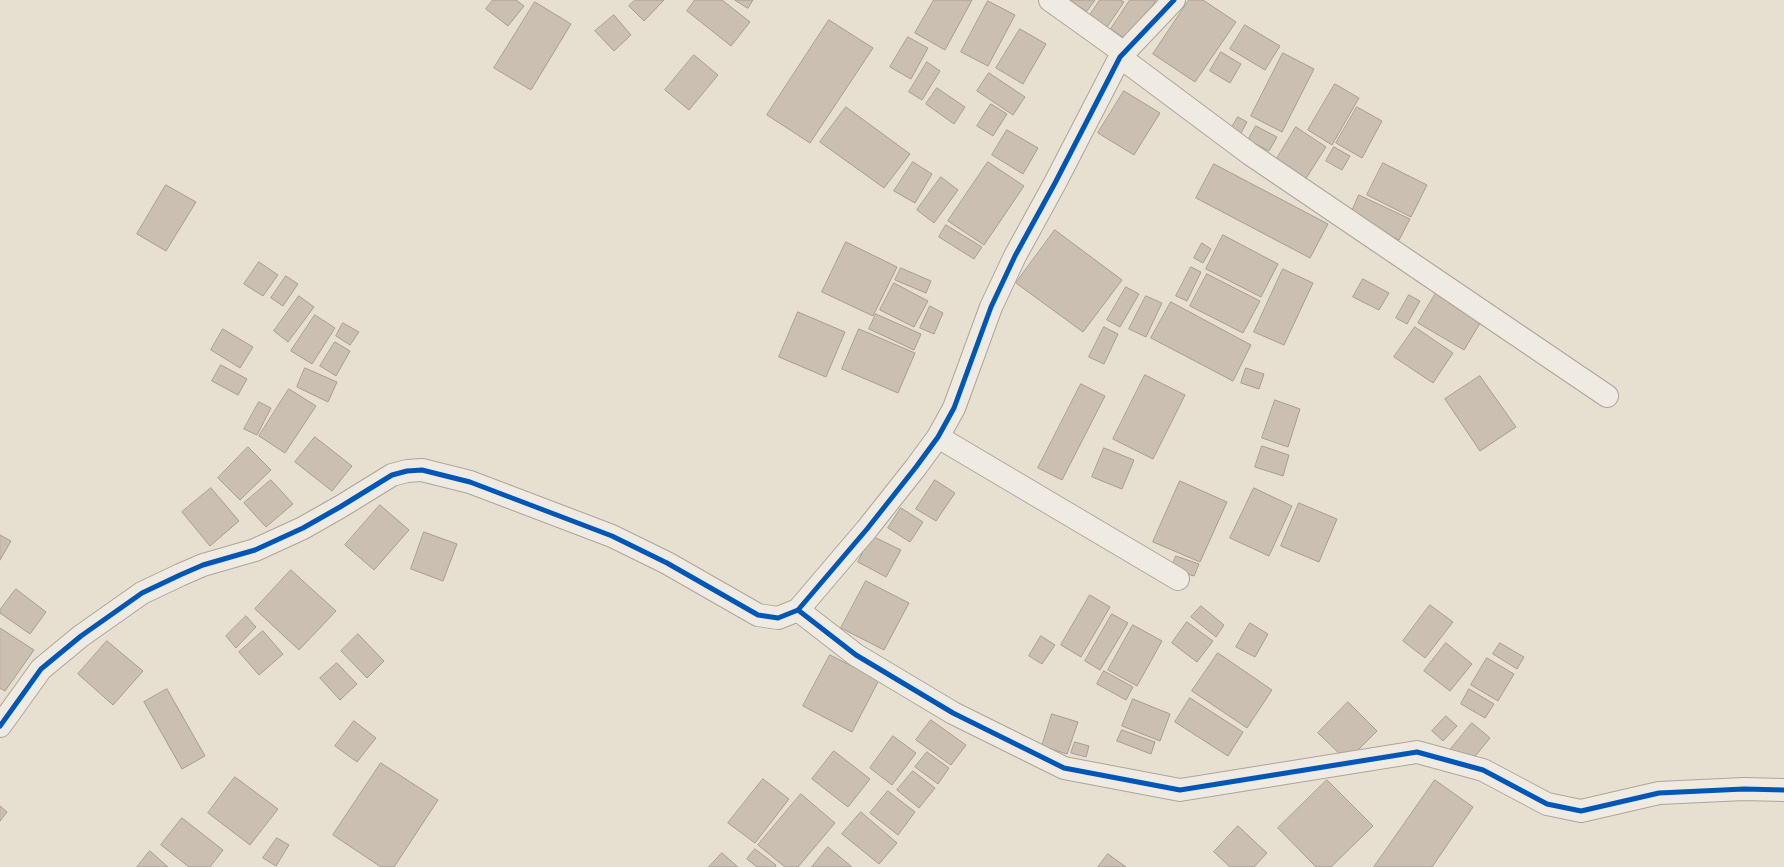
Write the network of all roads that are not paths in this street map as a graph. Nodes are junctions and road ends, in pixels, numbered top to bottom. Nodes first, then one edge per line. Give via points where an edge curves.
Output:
1 (1050, 0) edge
2 (1174, 0) edge
3 (1122, 55) junction
4 (1607, 396) dead end
5 (938, 437) junction
6 (1178, 579) dead end
7 (798, 610) junction
8 (0, 726) edge
9 (1784, 790) edge

1 - 3 street
2 - 3 street
3 - 4 street via 1250,154
3 - 5 street via 1015,256 991,307 954,408
5 - 6 street
5 - 7 street via 867,529
7 - 8 street via 778,618 758,615 612,536 470,482 422,470 407,471 392,475 340,507 268,544 203,565 142,593 76,640 41,669
7 - 9 street via 856,655 953,713 1064,768 1180,790 1417,752 1483,770 1547,804 1581,811 1659,793

